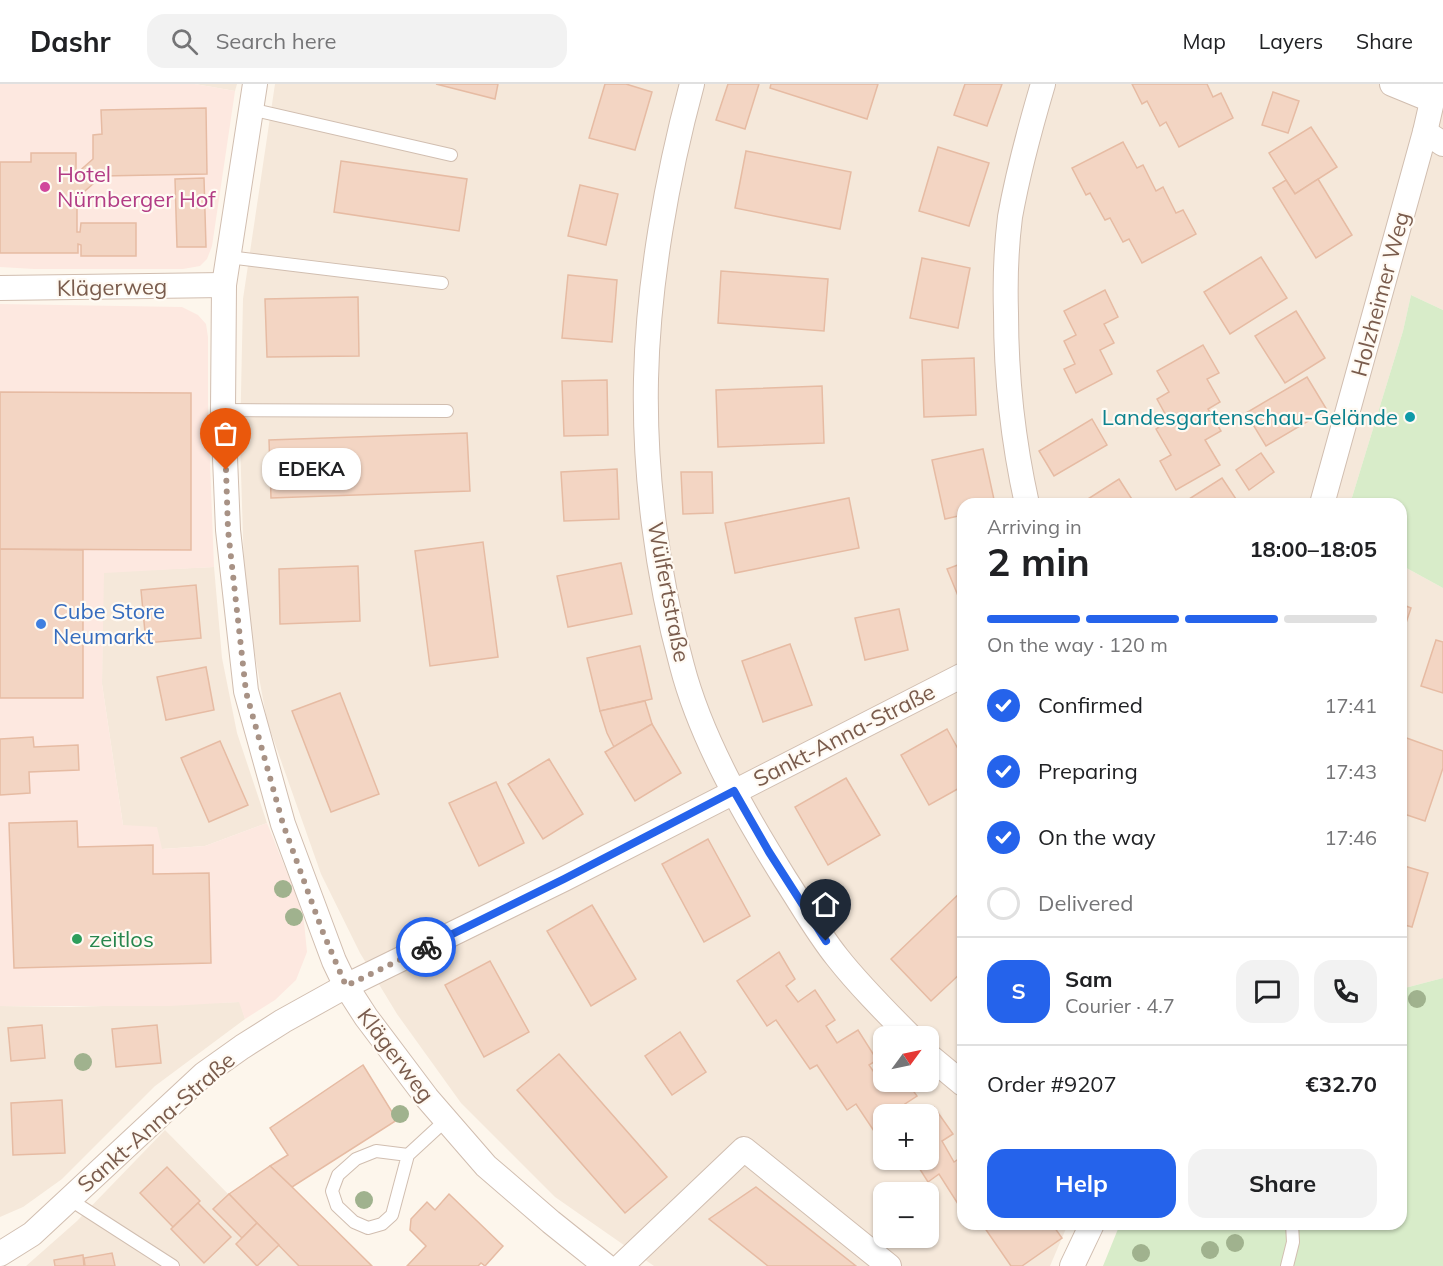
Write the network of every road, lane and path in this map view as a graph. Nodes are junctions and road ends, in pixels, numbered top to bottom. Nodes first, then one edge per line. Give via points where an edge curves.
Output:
1 (255, 84) edge
2 (692, 84) edge
3 (1043, 84) edge
4 (1392, 84) edge
5 (1434, 92) edge
6 (250, 109) junction
7 (1434, 138) edge
8 (451, 155) dead end
9 (228, 257) junction
10 (442, 283) dead end
11 (225, 285) junction
12 (0, 288) edge
13 (223, 410) junction
14 (447, 411) dead end
15 (1026, 498) edge
16 (1324, 498) edge
17 (957, 678) edge
18 (734, 791) junction
19 (346, 986) junction
20 (900, 1026) edge
21 (939, 1064) edge
22 (957, 1079) edge
23 (446, 1120) junction
24 (408, 1155) junction
25 (69, 1199) junction
26 (1089, 1230) edge
27 (1292, 1230) edge
28 (0, 1254) edge
29 (173, 1266) edge
30 (606, 1266) edge
31 (621, 1266) edge
32 (889, 1266) edge
33 (1072, 1266) edge
34 (1287, 1266) edge

1 - 6 street, Klägerweg
2 - 18 street, Wülfertstraße via 673,164 652,302 646,380 649,451 662,577 682,668
3 - 15 street via 1018,177 1005,281 1010,414
4 - 5 street
5 - 7 street, Holzheimer Weg
6 - 8 lane
6 - 9 street, Klägerweg
7 - 16 street, Holzheimer Weg
9 - 10 lane
9 - 11 street, Klägerweg
11 - 12 street, Klägerweg
11 - 13 street, Klägerweg
13 - 14 lane
13 - 19 street, Klägerweg via 228,530 246,692 283,824
17 - 18 street, Sankt-Anna-Straße
18 - 19 street, Sankt-Anna-Straße
18 - 20 street, Wülfertstraße via 836,956
19 - 23 street, Klägerweg
19 - 25 street, Sankt-Anna-Straße via 204,1074
21 - 22 street
23 - 24 lane
23 - 30 street, Klägerweg via 494,1173
24 - 24 lane via 392,1215 382,1224 368,1228 354,1222 337,1206 332,1191 338,1175 356,1159 376,1152
25 - 28 street, Sankt-Anna-Straße via 32,1234
25 - 29 lane
26 - 33 street
27 - 34 lane
31 - 32 street via 744,1149

